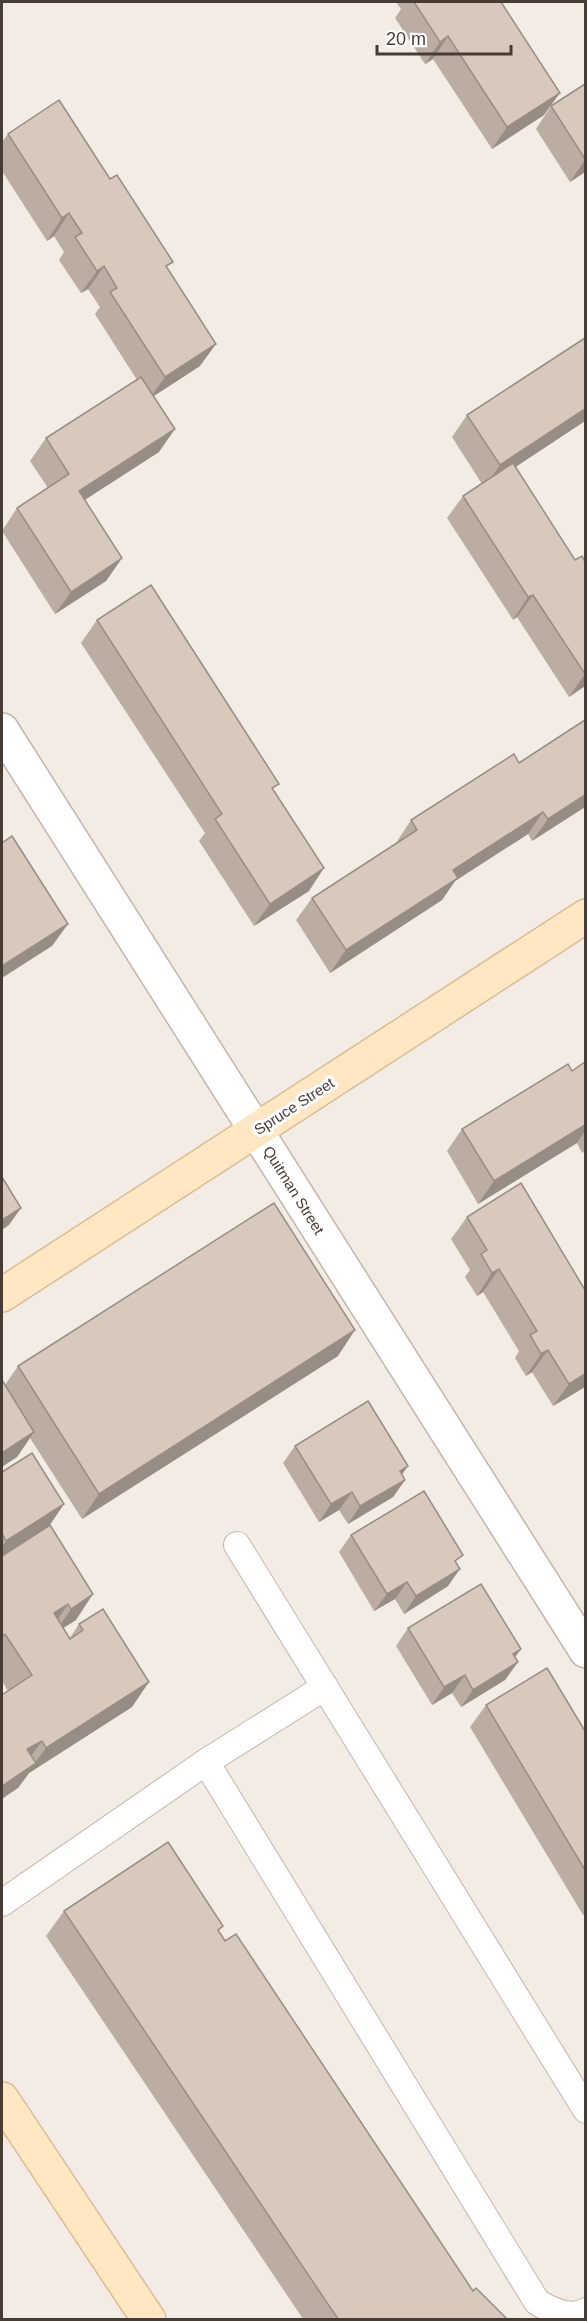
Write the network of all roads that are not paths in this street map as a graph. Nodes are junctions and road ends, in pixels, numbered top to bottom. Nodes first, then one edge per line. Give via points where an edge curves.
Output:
1 (2, 730) edge
2 (585, 916) edge
3 (256, 1130) junction
4 (2, 1295) edge
5 (237, 1545) dead end
6 (585, 1651) edge
7 (325, 1687) junction
8 (206, 1762) junction
9 (2, 1903) edge
10 (2, 2099) edge
11 (585, 2110) edge
12 (585, 2312) edge
13 (149, 2319) edge

1 - 3 street, Quitman Street
2 - 3 main road, Spruce Street
3 - 4 main road, Spruce Street
3 - 6 street, Quitman Street
5 - 7 lane
7 - 8 lane
7 - 11 lane
8 - 9 lane
8 - 12 lane via 537,2302 553,2312
10 - 13 main road

